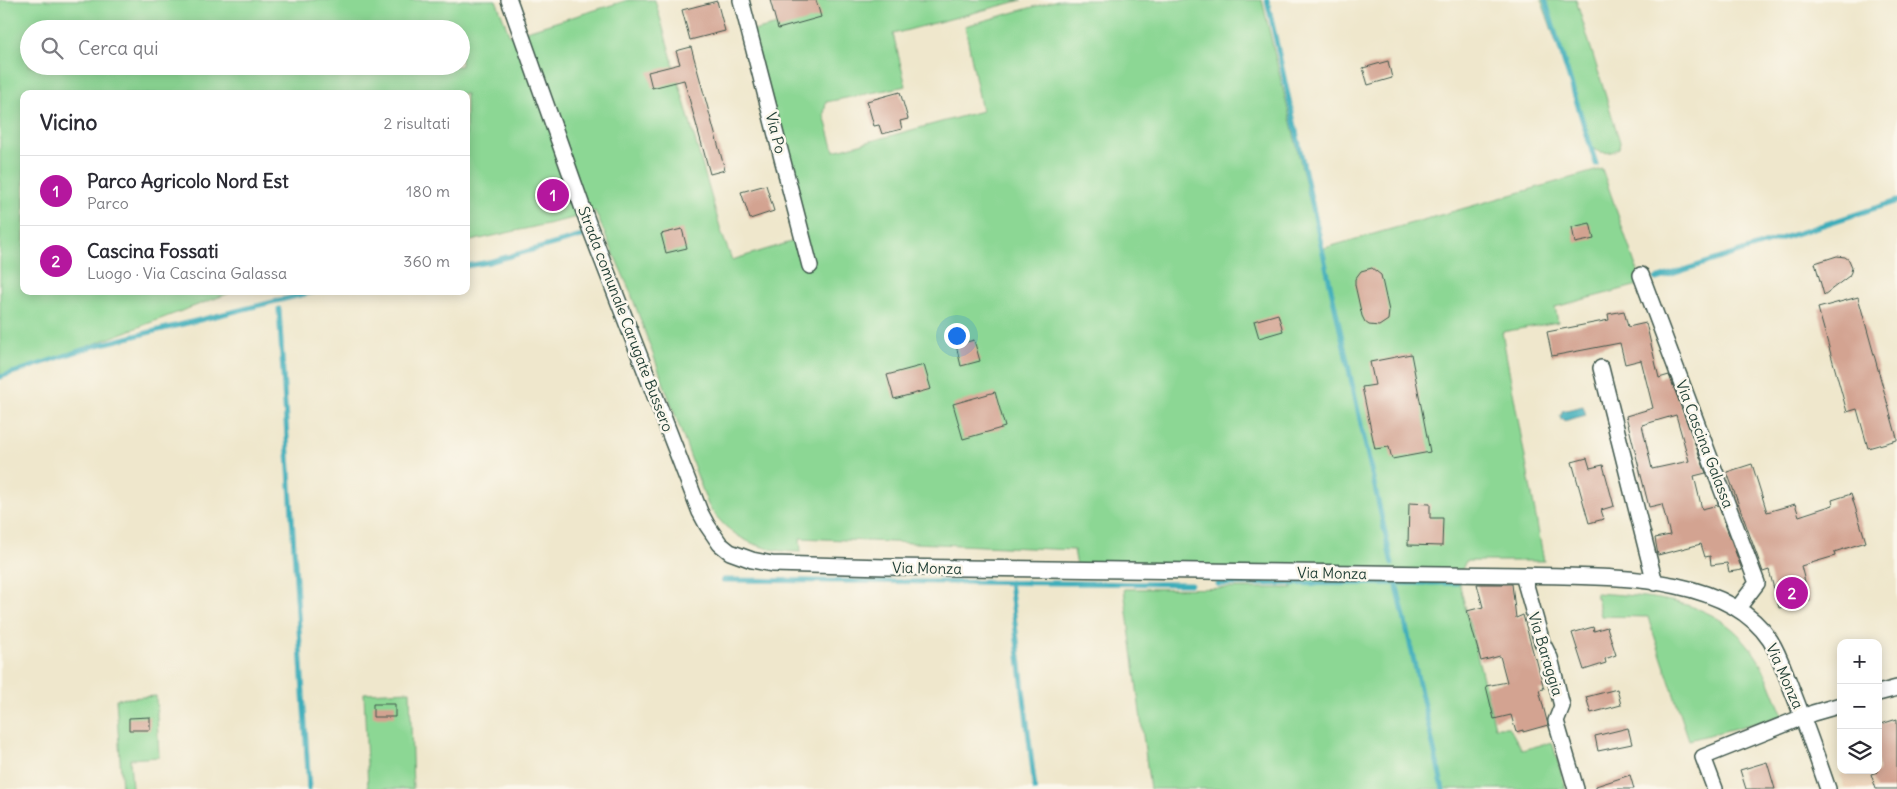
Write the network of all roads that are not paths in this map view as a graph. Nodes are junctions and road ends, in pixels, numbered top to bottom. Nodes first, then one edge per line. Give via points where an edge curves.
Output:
1 (510, 0) edge
2 (741, 0) edge
3 (810, 266) dead end
4 (1642, 276) dead end
5 (1601, 368) dead end
6 (720, 544) joint
7 (1523, 576) junction
8 (1655, 583) junction
9 (1738, 608) junction
10 (1897, 688) edge
11 (1882, 692) edge
12 (1837, 706) edge
13 (1803, 717) junction
14 (1576, 789) edge
15 (1714, 789) edge
16 (1828, 789) edge

1 - 6 street, Strada comunale Carugate Bussero via 588,223 700,512
2 - 3 street, Via Po
4 - 9 street, Via Cascina Galassa via 1757,583
5 - 8 street
6 - 7 street, Via Monza via 745,558 772,564
7 - 8 street, Via Monza
7 - 14 street, Via Baraggia via 1560,697 1562,706 1556,722
8 - 9 street, Via Monza via 1699,591
9 - 13 street, Via Monza via 1770,640
10 - 11 street
12 - 13 street
13 - 15 street via 1703,756
13 - 16 street, Via Monza

